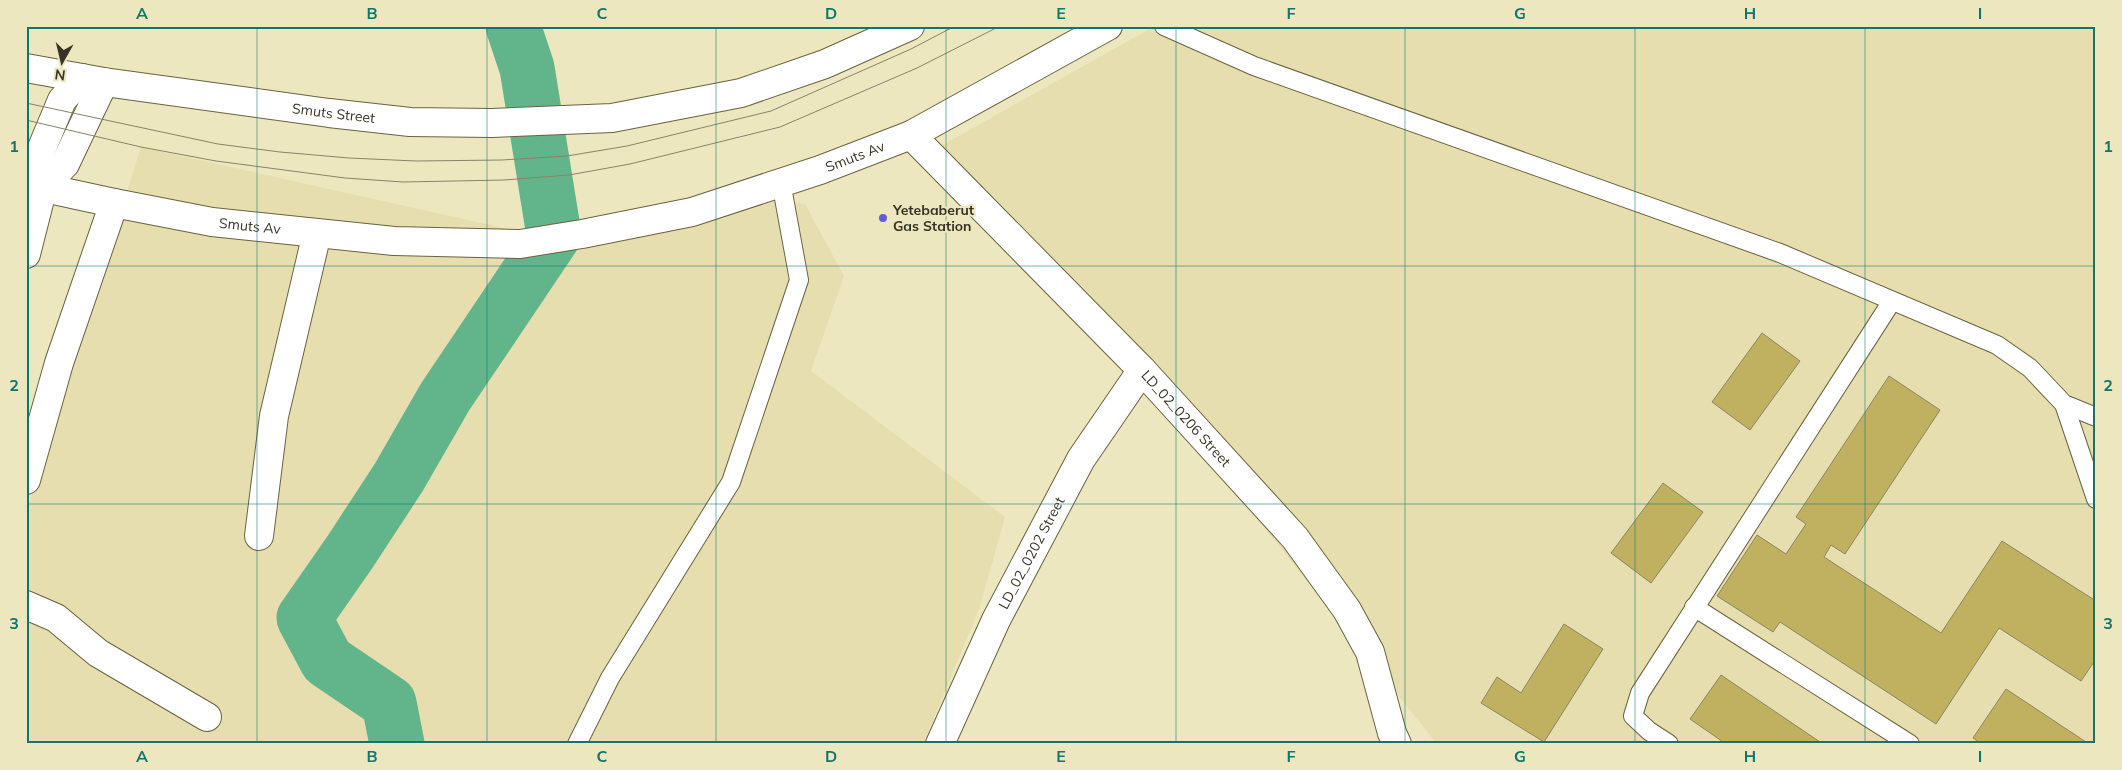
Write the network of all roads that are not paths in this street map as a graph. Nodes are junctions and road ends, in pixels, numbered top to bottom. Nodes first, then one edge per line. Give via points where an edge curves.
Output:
1 (910, 26) edge
2 (1108, 26) edge
3 (1164, 26) edge
4 (26, 68) edge
5 (81, 78) junction
6 (910, 135) junction
7 (781, 182) junction
8 (35, 186) edge
9 (114, 203) junction
10 (317, 233) junction
11 (26, 254) edge
12 (1892, 301) junction
13 (1142, 370) junction
14 (2064, 404) junction
15 (2096, 417) edge
16 (26, 480) edge
17 (2096, 499) edge
18 (259, 536) dead end
19 (26, 606) edge
20 (1694, 607) junction
21 (207, 717) dead end
22 (577, 744) edge
23 (940, 744) edge
24 (1397, 744) edge
25 (1669, 744) edge
26 (1910, 744) edge

1 - 5 main road, Smuts Street via 825,64 741,93 612,118 492,124 410,122 329,114
2 - 6 main road, Smuts Av
3 - 12 lane via 1254,66 1780,252
4 - 5 main road, Smuts Street
5 - 8 main road via 65,164
6 - 7 main road, Smuts Av
6 - 13 main road, LD_02_0206 Street
7 - 10 main road, Smuts Av via 692,212 520,244 394,242
7 - 22 lane via 798,280 731,482 610,678
8 - 9 main road, Smuts Av
8 - 11 main road
9 - 10 main road, Smuts Av via 212,222
9 - 16 main road via 60,363
10 - 18 main road via 274,416
12 - 14 lane via 1997,345 2030,368
12 - 20 lane
13 - 23 main road, LD_02_0202 Street via 1081,460 996,620
13 - 24 main road, LD_02_0206 Street via 1295,538 1347,610 1370,652
14 - 15 lane
14 - 17 lane
19 - 21 main road via 56,618 98,652
20 - 25 lane via 1640,693 1634,716
20 - 26 lane

